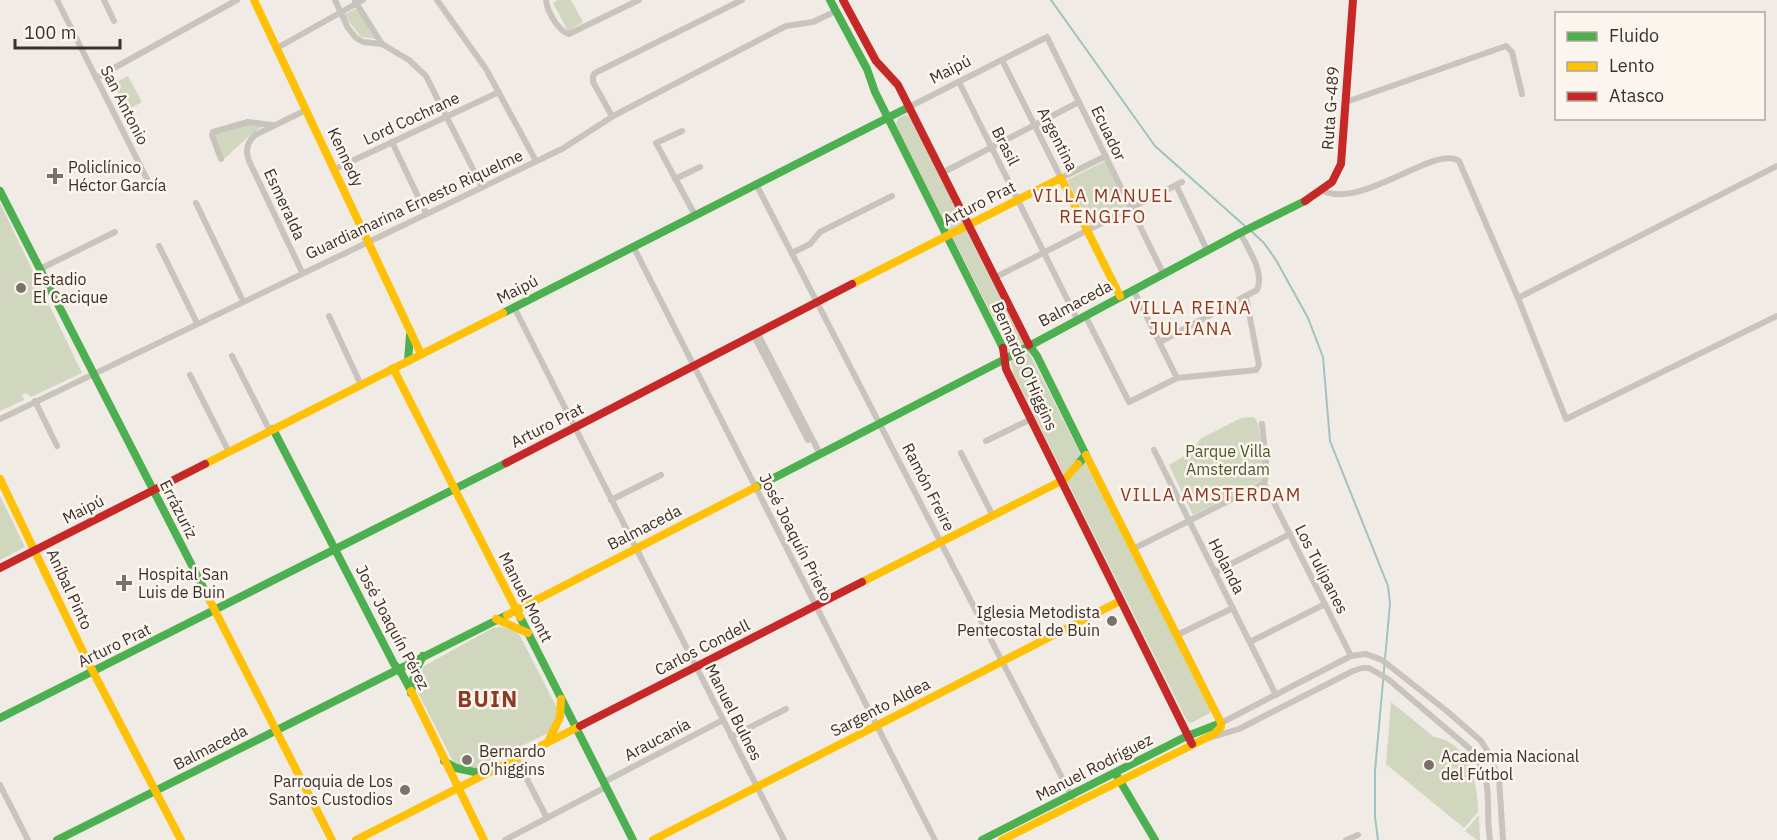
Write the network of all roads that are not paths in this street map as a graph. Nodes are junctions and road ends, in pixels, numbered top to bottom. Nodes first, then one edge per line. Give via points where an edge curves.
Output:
1 (57, 0) edge
2 (104, 0) edge
3 (237, 0) edge
4 (254, 0) edge
5 (335, 0) edge
6 (437, 0) edge
7 (546, 0) edge
8 (639, 0) edge
9 (742, 0) edge
10 (830, 0) edge
11 (843, 0) edge
12 (1353, 0) edge
13 (358, 1) edge
14 (836, 11) junction
15 (341, 12) junction
16 (114, 21) dead end
17 (1047, 38) joint
18 (382, 44) junction
19 (277, 48) junction
20 (1002, 60) junction
21 (96, 78) junction
22 (958, 82) junction
23 (499, 92) junction
24 (1522, 94) dead end
25 (1079, 102) junction
26 (1346, 102) junction
27 (909, 107) junction
28 (306, 110) junction
29 (447, 116) junction
30 (612, 117) junction
31 (888, 117) junction
32 (274, 125) junction
33 (1034, 125) junction
34 (682, 131) dead end
35 (392, 142) junction
36 (991, 147) junction
37 (1106, 156) junction
38 (221, 159) dead end
39 (536, 161) junction
40 (1777, 166) edge
41 (700, 167) dead end
42 (334, 169) junction
43 (942, 173) junction
44 (1061, 178) junction
45 (675, 179) junction
46 (756, 184) junction
47 (482, 187) junction
48 (152, 189) dead end
49 (0, 191) edge
50 (1323, 192) junction
51 (892, 196) dead end
52 (1018, 200) junction
53 (196, 203) dead end
54 (1131, 208) junction
55 (426, 213) junction
56 (695, 215) junction
57 (968, 225) junction
58 (1245, 230) junction
59 (1087, 231) junction
60 (115, 232) dead end
61 (948, 236) junction
62 (368, 241) junction
63 (159, 246) dead end
64 (633, 246) junction
65 (1207, 250) junction
66 (792, 252) junction
67 (1044, 253) junction
68 (40, 269) junction
69 (302, 273) junction
70 (1163, 273) junction
71 (994, 278) junction
72 (1133, 289) junction
73 (1120, 296) junction
74 (1246, 297) junction
75 (1518, 298) junction
76 (243, 301) junction
77 (817, 301) junction
78 (514, 307) junction
79 (328, 316) dead end
80 (1777, 316) edge
81 (1081, 317) junction
82 (197, 323) junction
83 (409, 328) junction
84 (755, 333) junction
85 (1160, 342) junction
86 (1029, 345) junction
87 (421, 354) junction
88 (232, 356) dead end
89 (1005, 359) junction
90 (408, 361) junction
91 (694, 365) junction
92 (393, 368) junction
93 (94, 373) junction
94 (190, 375) dead end
95 (1178, 378) junction
96 (361, 385) junction
97 (35, 402) junction
98 (0, 419) edge
99 (1031, 419) junction
100 (880, 423) junction
101 (1262, 424) dead end
102 (574, 428) junction
103 (272, 430) junction
104 (986, 441) dead end
105 (57, 446) dead end
106 (1154, 450) dead end
107 (229, 452) junction
108 (961, 453) dead end
109 (818, 455) junction
110 (1086, 455) junction
111 (661, 475) dead end
112 (0, 478) edge
113 (1061, 482) junction
114 (1264, 483) junction
115 (756, 487) junction
116 (454, 489) junction
117 (153, 490) junction
118 (611, 500) junction
119 (993, 516) junction
120 (1189, 520) junction
121 (1290, 534) junction
122 (941, 543) junction
123 (636, 548) junction
124 (335, 549) junction
125 (1133, 549) junction
126 (35, 550) junction
127 (0, 568) edge
128 (1215, 572) junction
129 (1120, 601) junction
130 (1325, 604) junction
131 (816, 606) junction
132 (1233, 608) junction
133 (516, 610) junction
134 (215, 611) junction
135 (496, 619) junction
136 (528, 633) junction
137 (1177, 636) junction
138 (1250, 642) junction
139 (423, 656) junction
140 (1351, 656) junction
141 (1001, 662) junction
142 (696, 667) junction
143 (398, 669) junction
144 (94, 672) junction
145 (411, 693) junction
146 (1276, 694) junction
147 (561, 699) junction
148 (786, 709) dead end
149 (1448, 712) junction
150 (0, 718) edge
151 (723, 720) junction
152 (1221, 723) junction
153 (1440, 723) junction
154 (877, 725) junction
155 (576, 728) junction
156 (276, 730) junction
157 (731, 737) junction
158 (1190, 740) junction
159 (1203, 740) junction
160 (548, 742) junction
161 (516, 758) junction
162 (444, 761) junction
163 (486, 774) junction
164 (1118, 776) junction
165 (0, 785) edge
166 (605, 785) junction
167 (757, 787) junction
168 (457, 789) junction
169 (156, 791) junction
170 (1073, 799) junction
171 (1488, 816) junction
172 (1500, 816) junction
173 (547, 818) junction
174 (1358, 835) dead end
175 (28, 840) edge
176 (57, 840) edge
177 (181, 840) edge
178 (332, 840) edge
179 (356, 840) edge
180 (483, 840) edge
181 (505, 840) edge
182 (633, 840) edge
183 (653, 840) edge
184 (784, 840) edge
185 (935, 840) edge
186 (982, 840) edge
187 (1002, 840) edge
188 (1155, 840) edge
189 (1346, 840) edge
190 (1490, 840) edge
191 (1503, 840) edge

1 - 21 street, San Antonio
2 - 16 street
3 - 21 street
4 - 19 street, Kennedy
5 - 15 street
6 - 23 street
7 - 8 street via 566,34
9 - 30 street via 595,73 593,82
10 - 14 street, Bernardo O'Higgins
11 - 27 street, Bernardo O'Higgins via 876,61 896,81
12 - 26 street, Ruta G-489
13 - 15 street
13 - 18 street
14 - 30 street, Guardiamarina Ernesto Riquelme via 813,22 786,26
14 - 31 street, Bernardo O'Higgins
15 - 18 street via 356,38
15 - 19 street
17 - 20 street, Maipú
17 - 25 street, Ecuador
18 - 29 street via 421,71
19 - 28 street, Kennedy
20 - 22 street, Maipú
20 - 33 street, Argentina
21 - 48 street, San Antonio
22 - 27 street, Maipú
22 - 36 street, Brasil
23 - 29 street, Lord Cochrane
23 - 39 street
24 - 26 street via 1512,52 1506,46
25 - 33 street
25 - 37 street, Ecuador
26 - 50 street, Ruta G-489 via 1341,164
27 - 31 street, Maipú
27 - 43 street, Bernardo O'Higgins
28 - 32 street
28 - 42 street, Kennedy
29 - 35 street, Lord Cochrane
29 - 47 street
30 - 39 street, Guardiamarina Ernesto Riquelme
31 - 46 street, Maipú
31 - 61 street, Bernardo O'Higgins
32 - 38 street via 248,122 213,132
32 - 69 street, Esmeralda via 255,135 247,153
33 - 36 street
33 - 44 street, Argentina
34 - 45 street via 656,143
35 - 42 street, Lord Cochrane
35 - 55 street
36 - 43 street
36 - 52 street, Brasil
37 - 44 street, Arturo Prat
37 - 54 street, Ecuador
39 - 47 street, Guardiamarina Ernesto Riquelme
40 - 75 street
41 - 45 street
42 - 62 street, Kennedy
43 - 57 street, Bernardo O'Higgins
44 - 52 street, Arturo Prat
44 - 59 street, Argentina
45 - 56 street
46 - 56 street, Maipú
46 - 66 street, Ramón Freire
47 - 55 street, Guardiamarina Ernesto Riquelme
49 - 68 street, Errázuriz
50 - 58 street, Ruta G-489
50 - 75 street via 1354,194 1436,161 1455,159 1462,167
51 - 66 street via 820,232 810,244
52 - 57 street, Arturo Prat
52 - 67 street, Brasil
53 - 76 street
54 - 59 street
54 - 65 street via 1179,184
54 - 70 street, Ecuador
55 - 62 street, Guardiamarina Ernesto Riquelme
56 - 64 street, Maipú
57 - 61 street, Arturo Prat
57 - 71 street, Bernardo O'Higgins
58 - 65 street, Balmaceda
58 - 74 street via 1260,282 1257,290
59 - 67 street
59 - 73 street, Argentina
60 - 68 street
61 - 77 street, Arturo Prat
61 - 89 street, Bernardo O'Higgins
62 - 69 street, Guardiamarina Ernesto Riquelme
62 - 83 street, Kennedy
63 - 82 street
64 - 78 street, Maipú
64 - 91 street, José Joaquín Prieto
65 - 70 street, Balmaceda
66 - 77 street, Ramón Freire
67 - 71 street
67 - 81 street, Brasil
68 - 93 street, Errázuriz
69 - 76 street, Guardiamarina Ernesto Riquelme
70 - 72 street, Balmaceda
71 - 86 street, Bernardo O'Higgins
72 - 73 street, Balmaceda
72 - 85 street
73 - 81 street, Balmaceda
74 - 85 street
74 - 95 street via 1258,369
75 - 80 street via 1566,419
76 - 82 street, Guardiamarina Ernesto Riquelme
77 - 84 street, Arturo Prat
77 - 100 street, Ramón Freire
78 - 87 street, Maipú
78 - 102 street, Manuel Bulnes
79 - 96 street
81 - 86 street, Balmaceda
81 - 95 street via 1129,402
82 - 93 street, Guardiamarina Ernesto Riquelme
83 - 87 street, Kennedy
83 - 90 street, Kennedy
84 - 91 street, Arturo Prat
84 - 109 street
85 - 95 street
86 - 89 street, Balmaceda
86 - 110 street, Bernardo O'Higgins
87 - 90 street, Maipú
88 - 103 street
89 - 99 street, Bernardo O'Higgins via 1006,369
89 - 100 street, Balmaceda
90 - 92 street, Maipú
91 - 102 street, Arturo Prat
91 - 115 street, José Joaquín Prieto
92 - 96 street, Maipú
92 - 116 street, Manuel Montt
93 - 97 street, Guardiamarina Ernesto Riquelme
93 - 117 street, Errázuriz
94 - 107 street
96 - 103 street, Maipú
97 - 98 street, Guardiamarina Ernesto Riquelme
97 - 105 street
99 - 104 street
99 - 113 street, Bernardo O'Higgins
100 - 109 street, Balmaceda
100 - 122 street, Ramón Freire
101 - 114 street, Los Tulipanes via 1267,473
102 - 116 street, Arturo Prat
102 - 118 street, Manuel Bulnes
103 - 107 street, Maipú
103 - 124 street, José Joaquín Pérez
106 - 120 street, Holanda
107 - 117 street, Maipú
108 - 119 street
109 - 115 street, Balmaceda
110 - 113 street, Carlos Condell
110 - 125 street, Bernardo O'Higgins
111 - 118 street
112 - 126 street, Aníbal Pinto
113 - 119 street, Carlos Condell
113 - 129 street, Bernardo O'Higgins
114 - 120 street
114 - 121 street, Los Tulipanes
115 - 123 street, Balmaceda
115 - 131 street, José Joaquín Prieto
116 - 124 street, Arturo Prat
116 - 133 street, Manuel Montt
117 - 126 street, Maipú
117 - 134 street, Errázuriz
118 - 123 street, Manuel Bulnes
119 - 122 street, Carlos Condell
120 - 125 street
120 - 128 street, Holanda
121 - 128 street
121 - 130 street, Los Tulipanes
122 - 131 street, Carlos Condell
122 - 141 street, Ramón Freire
123 - 133 street, Balmaceda
123 - 142 street, Manuel Bulnes
124 - 134 street, Arturo Prat
124 - 143 street, José Joaquín Pérez
125 - 137 street, Bernardo O'Higgins
126 - 127 street, Maipú
126 - 144 street, Aníbal Pinto
128 - 132 street, Holanda
129 - 141 street, Sargento Aldea
129 - 158 street, Bernardo O'Higgins
130 - 138 street
130 - 140 street, Los Tulipanes
131 - 142 street, Carlos Condell
131 - 154 street, José Joaquín Prieto
132 - 137 street
132 - 138 street, Holanda
133 - 135 street, Balmaceda
133 - 136 street, Manuel Montt
134 - 144 street, Arturo Prat
134 - 156 street, Errázuriz
135 - 136 street
135 - 139 street, Balmaceda
136 - 147 street, Manuel Montt
137 - 152 street, Bernardo O'Higgins
138 - 146 street, Holanda
139 - 143 street, Balmaceda
139 - 145 street via 414,674
140 - 146 street, Manuel Rodríguez
140 - 149 street via 1366,654 1382,660
141 - 154 street, Sargento Aldea
141 - 170 street, Ramón Freire
142 - 151 street, Manuel Bulnes
142 - 155 street, Carlos Condell
143 - 145 street, José Joaquín Pérez
143 - 156 street, Balmaceda
144 - 150 street, Arturo Prat
144 - 169 street, Aníbal Pinto
145 - 162 street, José Joaquín Pérez
146 - 152 street, Manuel Rodríguez
147 - 155 street, Manuel Montt
147 - 160 street via 560,717
148 - 157 street
149 - 153 street
149 - 172 street via 1472,732 1488,753 1499,779
151 - 157 street, Manuel Bulnes
151 - 166 street, Araucanía
152 - 158 street, Manuel Rodríguez
152 - 159 street, Manuel Rodríguez via 1219,730
153 - 159 street via 1388,679 1362,668 1226,735
153 - 171 street via 1469,748 1484,770
154 - 167 street, Sargento Aldea
154 - 185 street, José Joaquín Prieto
155 - 160 street, Carlos Condell
155 - 166 street, Manuel Montt
156 - 169 street, Balmaceda
156 - 178 street, Errázuriz
157 - 167 street, Manuel Bulnes
158 - 159 street, Manuel Rodríguez
158 - 164 street, Manuel Rodríguez
160 - 161 street, Carlos Condell
161 - 163 street, Carlos Condell
161 - 173 street
162 - 163 street via 456,768
162 - 168 street, José Joaquín Pérez
163 - 168 street, Carlos Condell
164 - 170 street, Manuel Rodríguez
164 - 188 street
165 - 175 street
166 - 173 street, Araucanía
166 - 182 street, Manuel Montt
167 - 183 street, Sargento Aldea
167 - 184 street, Manuel Bulnes
168 - 179 street, Carlos Condell
168 - 180 street, José Joaquín Pérez
169 - 176 street, Balmaceda
169 - 177 street, Aníbal Pinto
170 - 186 street, Manuel Rodríguez
170 - 187 street, Manuel Rodríguez
171 - 172 street
171 - 190 street
172 - 191 street
173 - 181 street, Araucanía
174 - 189 street

